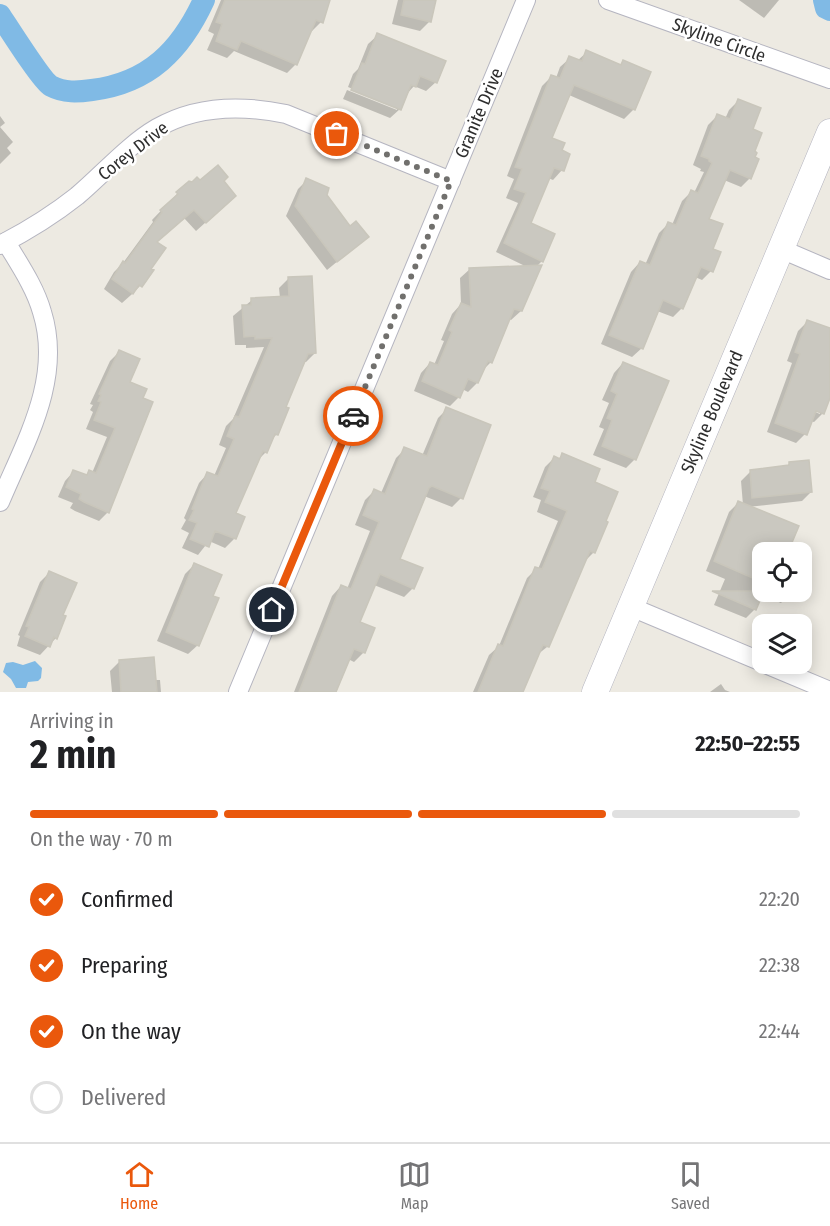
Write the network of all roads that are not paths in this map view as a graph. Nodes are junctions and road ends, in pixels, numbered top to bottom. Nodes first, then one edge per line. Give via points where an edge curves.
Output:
1 (526, 0) edge
2 (608, 0) edge
3 (830, 79) edge
4 (830, 132) edge
5 (451, 181) junction
6 (3, 243) edge
7 (781, 249) junction
8 (830, 270) edge
9 (0, 502) edge
10 (631, 607) junction
11 (752, 658) edge
12 (789, 674) edge
13 (830, 691) edge
14 (238, 692) edge
15 (595, 692) edge

1 - 5 street, Granite Drive
2 - 3 street, Skyline Circle
4 - 7 street, Skyline Boulevard
5 - 6 street, Corey Drive via 286,114 221,108 178,118 156,129 75,197 30,230
5 - 14 street, Granite Drive
6 - 9 street via 23,270 42,311 48,353 43,397
7 - 8 street
7 - 10 street, Skyline Boulevard
10 - 11 street
10 - 15 street, Skyline Boulevard
12 - 13 street

